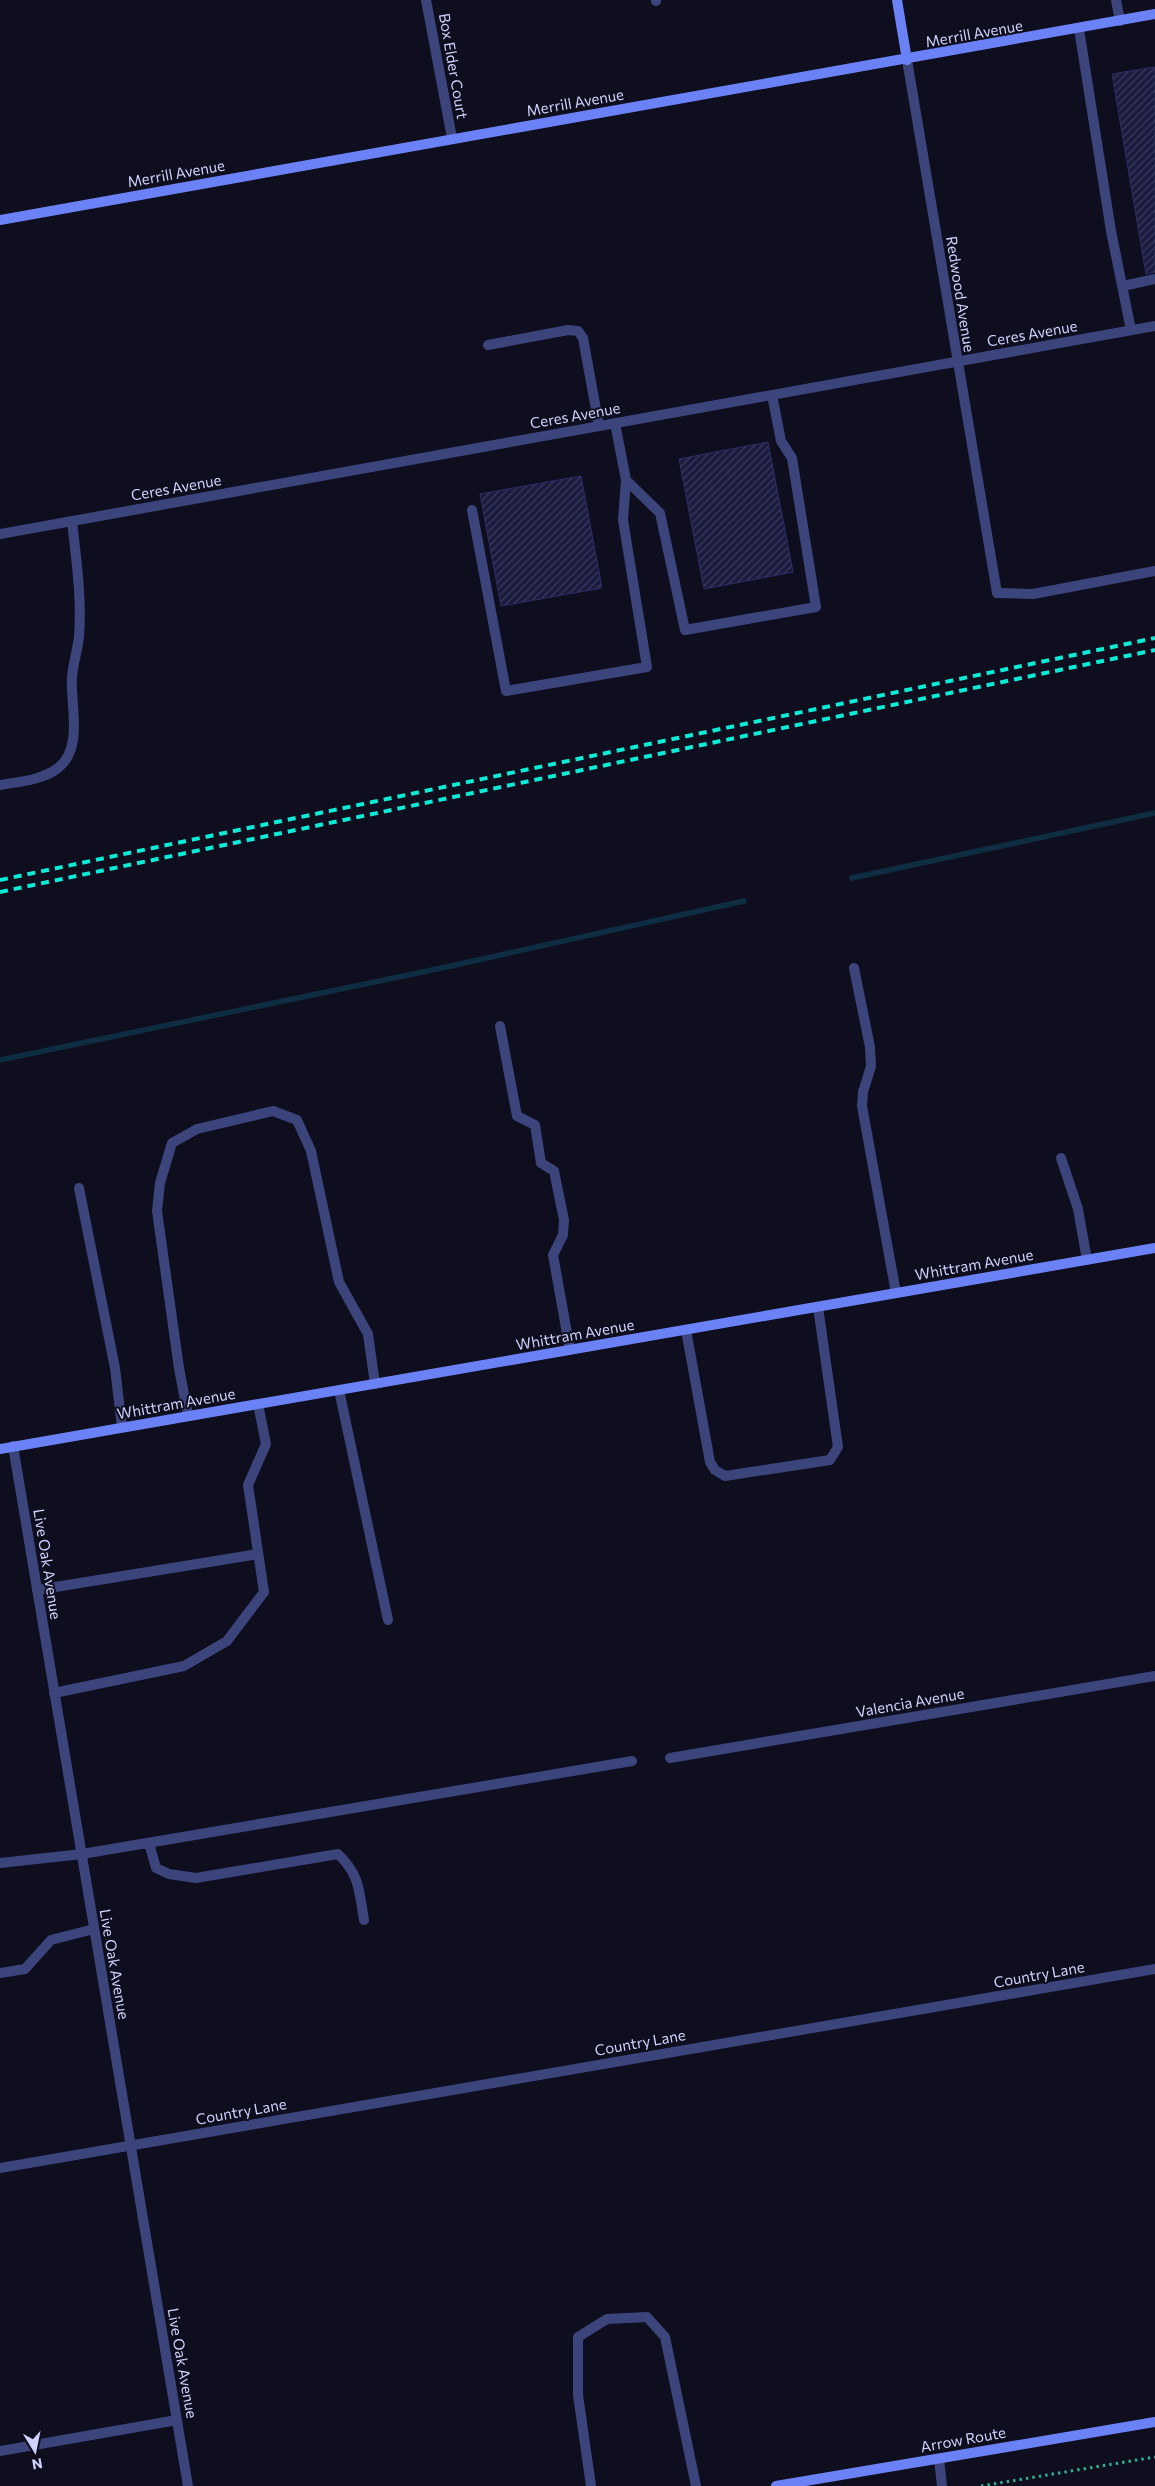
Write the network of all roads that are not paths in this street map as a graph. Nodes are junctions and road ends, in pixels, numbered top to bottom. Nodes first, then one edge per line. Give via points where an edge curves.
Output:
1 (426, 0) edge
2 (896, 0) edge
3 (1116, 0) edge
4 (1155, 14) edge
5 (1120, 21) junction
6 (1080, 29) junction
7 (907, 60) junction
8 (452, 138) junction
9 (0, 220) edge
10 (1155, 279) edge
11 (1123, 286) junction
12 (1155, 326) edge
13 (1131, 330) junction
14 (488, 345) dead end
15 (956, 361) junction
16 (772, 395) junction
17 (615, 423) junction
18 (599, 426) junction
19 (626, 480) junction
20 (472, 510) dead end
21 (72, 521) junction
22 (0, 534) edge
23 (1155, 571) edge
24 (0, 785) edge
25 (854, 968) dead end
26 (500, 1026) dead end
27 (1061, 1158) dead end
28 (79, 1188) dead end
29 (1155, 1248) edge
30 (1086, 1260) junction
31 (896, 1293) junction
32 (818, 1307) junction
33 (686, 1330) junction
34 (570, 1350) junction
35 (375, 1384) junction
36 (339, 1390) junction
37 (258, 1404) junction
38 (188, 1416) junction
39 (122, 1428) junction
40 (13, 1446) junction
41 (0, 1449) edge
42 (258, 1554) junction
43 (37, 1590) junction
44 (388, 1620) dead end
45 (1155, 1676) edge
46 (54, 1693) junction
47 (670, 1758) dead end
48 (632, 1761) dead end
49 (148, 1843) junction
50 (82, 1854) junction
51 (0, 1863) edge
52 (364, 1920) dead end
53 (94, 1929) junction
54 (1155, 1969) edge
55 (0, 1973) edge
56 (130, 2145) junction
57 (0, 2168) edge
58 (177, 2420) junction
59 (1155, 2422) edge
60 (0, 2451) edge
61 (939, 2459) junction
62 (808, 2483) edge
63 (188, 2486) edge
64 (591, 2486) edge
65 (696, 2486) edge
66 (776, 2486) edge
67 (942, 2486) edge

1 - 8 street, Box Elder Court
2 - 7 main road, Redwood Avenue
3 - 5 street
4 - 5 main road, Merrill Avenue
5 - 6 main road, Merrill Avenue
6 - 7 main road, Merrill Avenue
6 - 11 street via 1111,231
7 - 8 main road, Merrill Avenue
7 - 15 street, Redwood Avenue
8 - 9 main road, Merrill Avenue
10 - 11 street
11 - 13 street
12 - 13 street, Ceres Avenue
13 - 15 street, Ceres Avenue
14 - 18 street via 568,330 578,331 583,338
15 - 16 street, Ceres Avenue
15 - 23 street, Redwood Avenue via 997,593 1033,594
16 - 17 street, Ceres Avenue
16 - 19 street via 781,441 792,458 816,607 685,630 660,513
17 - 18 street, Ceres Avenue
17 - 19 street
18 - 21 street, Ceres Avenue
19 - 20 street via 623,520 647,667 506,691
21 - 22 street, Ceres Avenue
21 - 24 street via 79,635 72,677 75,728 69,753 58,768 32,779
25 - 31 street via 870,1047 871,1066 862,1092 862,1106
26 - 34 street via 517,1116 534,1125 542,1163 554,1170 564,1220 563,1235 552,1255
27 - 30 street via 1078,1209
28 - 39 street via 115,1368
29 - 30 main road, Whittram Avenue
30 - 31 main road, Whittram Avenue
31 - 32 main road, Whittram Avenue
32 - 33 main road, Whittram Avenue
32 - 33 street via 838,1447 830,1460 810,1464 725,1476 715,1470 710,1462
33 - 34 main road, Whittram Avenue
34 - 35 main road, Whittram Avenue
35 - 36 main road, Whittram Avenue
35 - 38 street via 368,1334 339,1282 311,1150 297,1120 273,1111 197,1129 172,1143 160,1183 157,1211
36 - 37 main road, Whittram Avenue
36 - 44 street
37 - 38 main road, Whittram Avenue
37 - 42 street via 266,1444 248,1485
38 - 39 main road, Whittram Avenue
39 - 40 main road, Whittram Avenue
40 - 41 main road, Whittram Avenue
40 - 43 street, Live Oak Avenue
42 - 43 street
42 - 46 street via 264,1592 227,1641 184,1666
43 - 46 street, Live Oak Avenue
45 - 47 street, Valencia Avenue
46 - 50 street, Live Oak Avenue
48 - 49 street
49 - 50 street
49 - 52 street via 156,1868 196,1878 338,1854 352,1867
50 - 51 street
50 - 53 street, Live Oak Avenue
53 - 55 street via 51,1940 24,1970
53 - 56 street, Live Oak Avenue
54 - 56 street, Country Lane
56 - 57 street
56 - 58 street, Live Oak Avenue
58 - 60 street
58 - 63 street, Live Oak Avenue
59 - 61 main road, Arrow Route
61 - 62 main road, Arrow Route
61 - 67 street
62 - 66 main road, Arrow Route
64 - 65 street via 578,2395 578,2336 607,2319 647,2317 665,2337

